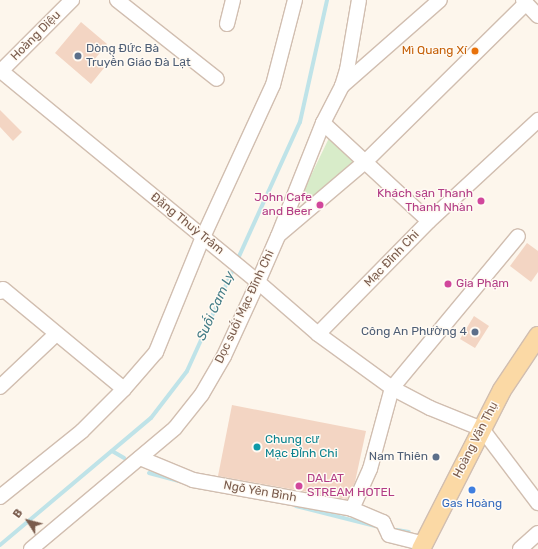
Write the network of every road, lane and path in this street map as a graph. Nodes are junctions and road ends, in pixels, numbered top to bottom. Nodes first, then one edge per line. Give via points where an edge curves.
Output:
1 (72, 0) edge
2 (117, 0) edge
3 (233, 0) edge
4 (295, 0) edge
5 (359, 0) edge
6 (440, 0) edge
7 (525, 1) edge
8 (538, 16) edge
9 (227, 24) dead end
10 (0, 71) edge
11 (216, 79) dead end
12 (342, 86) junction
13 (538, 120) edge
14 (323, 123) junction
15 (365, 162) junction
16 (429, 221) junction
17 (278, 236) junction
18 (518, 236) dead end
19 (203, 237) junction
20 (258, 282) junction
21 (0, 292) edge
22 (56, 334) junction
23 (318, 334) junction
24 (538, 336) edge
25 (0, 387) edge
26 (392, 388) junction
27 (124, 389) junction
28 (482, 429) junction
29 (140, 458) junction
30 (0, 496) edge
31 (538, 503) edge
32 (352, 509) junction
33 (538, 533) edge
34 (423, 547) edge
35 (31, 549) edge
36 (520, 549) edge

1 - 10 street, Hoàng Diệu
2 - 11 street
3 - 9 street
4 - 19 street via 273,85
5 - 12 street, Dọc suối Mạc Đĩnh Chi
6 - 12 street
7 - 8 street
7 - 15 street
10 - 19 street, Đặng Thuỳ Trâm
12 - 14 street, Dọc suối Mạc Đĩnh Chi
13 - 16 street, Mạc Đĩnh Chi
14 - 15 street
14 - 17 street, Dọc suối Mạc Đĩnh Chi
15 - 16 street
15 - 17 street
16 - 23 street, Mạc Đĩnh Chi
17 - 20 street, Dọc suối Mạc Đĩnh Chi
18 - 26 street
19 - 20 street, Đặng Thuỳ Trâm
19 - 27 street via 156,352
20 - 23 street, Đặng Thuỳ Trâm
20 - 29 street, Dọc suối Mạc Đĩnh Chi via 224,356 202,394 175,428
21 - 22 street via 3,289
22 - 25 street
22 - 27 street
23 - 26 street, Đặng Thuỳ Trâm
24 - 28 main road, Hoàng Văn Thụ via 504,386
26 - 28 street, Đặng Thuỳ Trâm via 430,408
26 - 32 street via 370,469
27 - 30 street via 82,432
28 - 31 street
28 - 34 main road, Hoàng Văn Thụ
29 - 32 street, Ngõ Yên Bình via 193,480
29 - 35 street, Dọc suối Mạc Đĩnh Chi
32 - 34 street, Ngõ Yên Bình via 383,522 389,535
33 - 36 street

